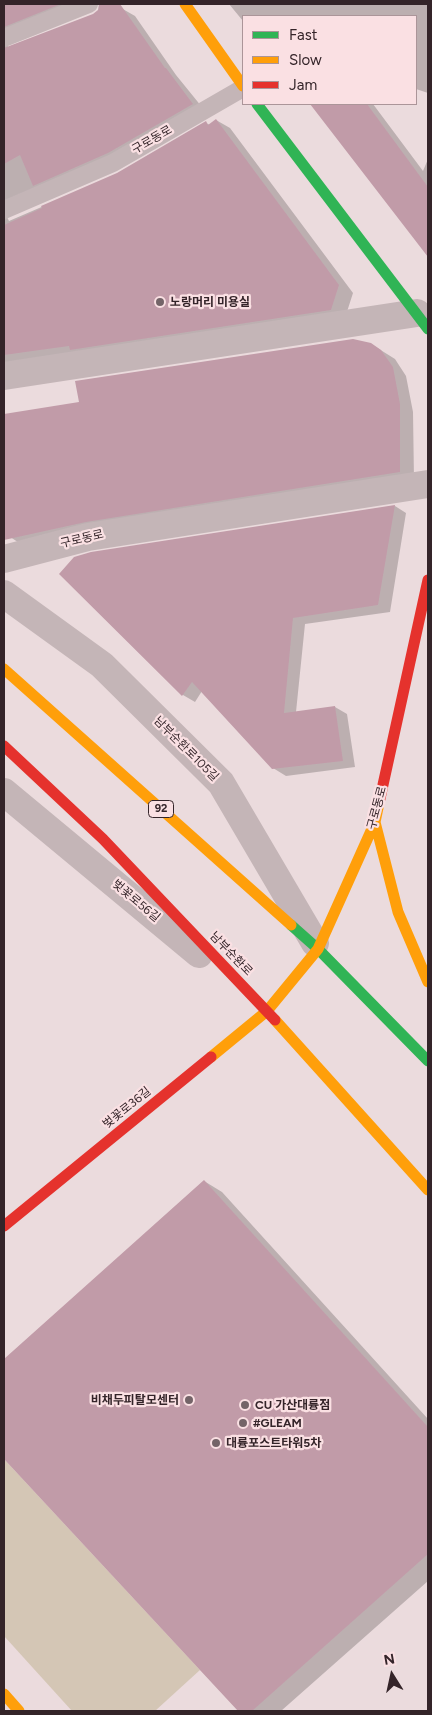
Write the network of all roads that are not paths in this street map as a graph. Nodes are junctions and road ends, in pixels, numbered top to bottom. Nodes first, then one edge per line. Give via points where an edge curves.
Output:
1 (88, 4) edge
2 (184, 4) edge
3 (4, 38) edge
4 (242, 86) edge
5 (242, 88) edge
6 (258, 105) edge
7 (4, 210) edge
8 (422, 321) edge
9 (4, 376) edge
10 (428, 484) edge
11 (4, 559) edge
12 (428, 580) edge
13 (4, 594) edge
14 (4, 668) edge
15 (4, 746) edge
16 (4, 792) edge
17 (375, 822) junction
18 (318, 948) junction
19 (428, 982) edge
20 (267, 1011) junction
21 (428, 1062) edge
22 (428, 1190) edge
23 (4, 1226) edge
24 (4, 1694) edge
25 (19, 1711) edge

1 - 3 lane
2 - 4 main road, 구로동로
5 - 7 lane, 구로동로 via 113,163
6 - 8 main road
8 - 9 street
10 - 11 street, 구로동로 via 88,536
12 - 17 main road, 구로동로
13 - 18 street, 남부순환로105길 via 102,665 221,784
14 - 18 main road, 92
15 - 20 main road, 남부순환로 via 103,839
16 - 20 street, 벚꽃로56길
17 - 18 main road, 구로동로
17 - 19 main road via 398,912
18 - 20 main road, 구로동로
18 - 21 main road, 92
20 - 22 main road, 남부순환로
20 - 23 main road, 벚꽃로36길
24 - 25 main road

